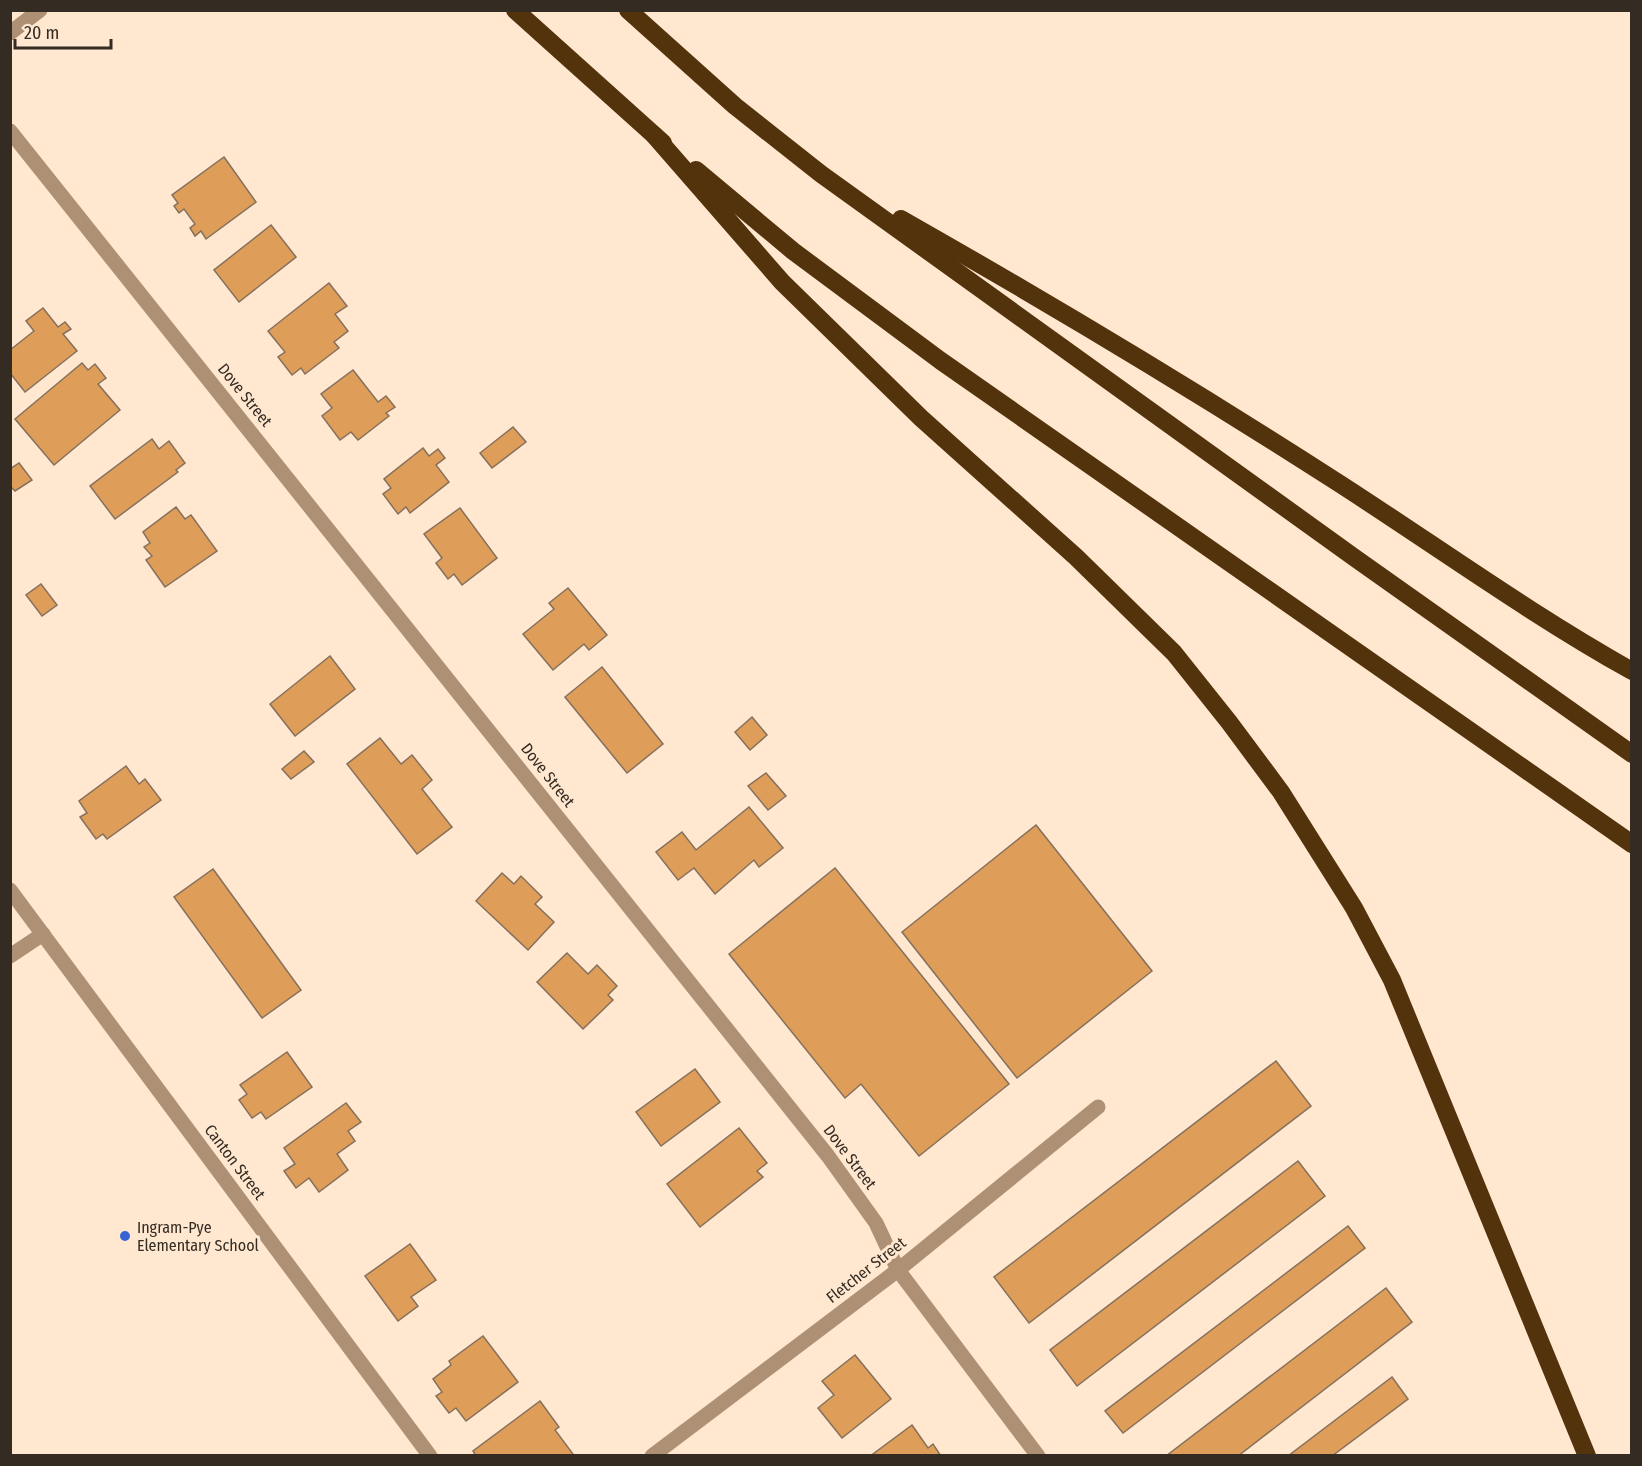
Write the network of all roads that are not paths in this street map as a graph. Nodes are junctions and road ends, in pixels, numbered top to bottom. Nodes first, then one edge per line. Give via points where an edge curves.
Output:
1 (40, 10) edge
2 (515, 10) edge
3 (628, 10) edge
4 (10, 33) edge
5 (10, 130) edge
6 (654, 135) junction
7 (821, 174) junction
8 (1632, 671) edge
9 (1632, 754) edge
10 (1632, 844) edge
11 (10, 890) edge
12 (43, 934) junction
13 (10, 956) edge
14 (1098, 1107) dead end
15 (898, 1270) junction
16 (430, 1455) edge
17 (652, 1455) edge
18 (1038, 1455) edge
19 (1587, 1455) edge

1 - 4 street
2 - 6 highway
3 - 7 highway via 735,106
5 - 15 street, Dove Street via 828,1156 876,1223
6 - 10 highway via 794,251 941,361
6 - 19 highway via 790,290 921,418 1076,557 1174,653 1281,792 1354,908 1392,980
7 - 8 highway via 1081,323
7 - 9 highway
11 - 12 street, Canton Street
12 - 13 street
12 - 16 street, Canton Street
14 - 15 street, Fletcher Street
15 - 17 street, Fletcher Street
15 - 18 street, Dove Street

